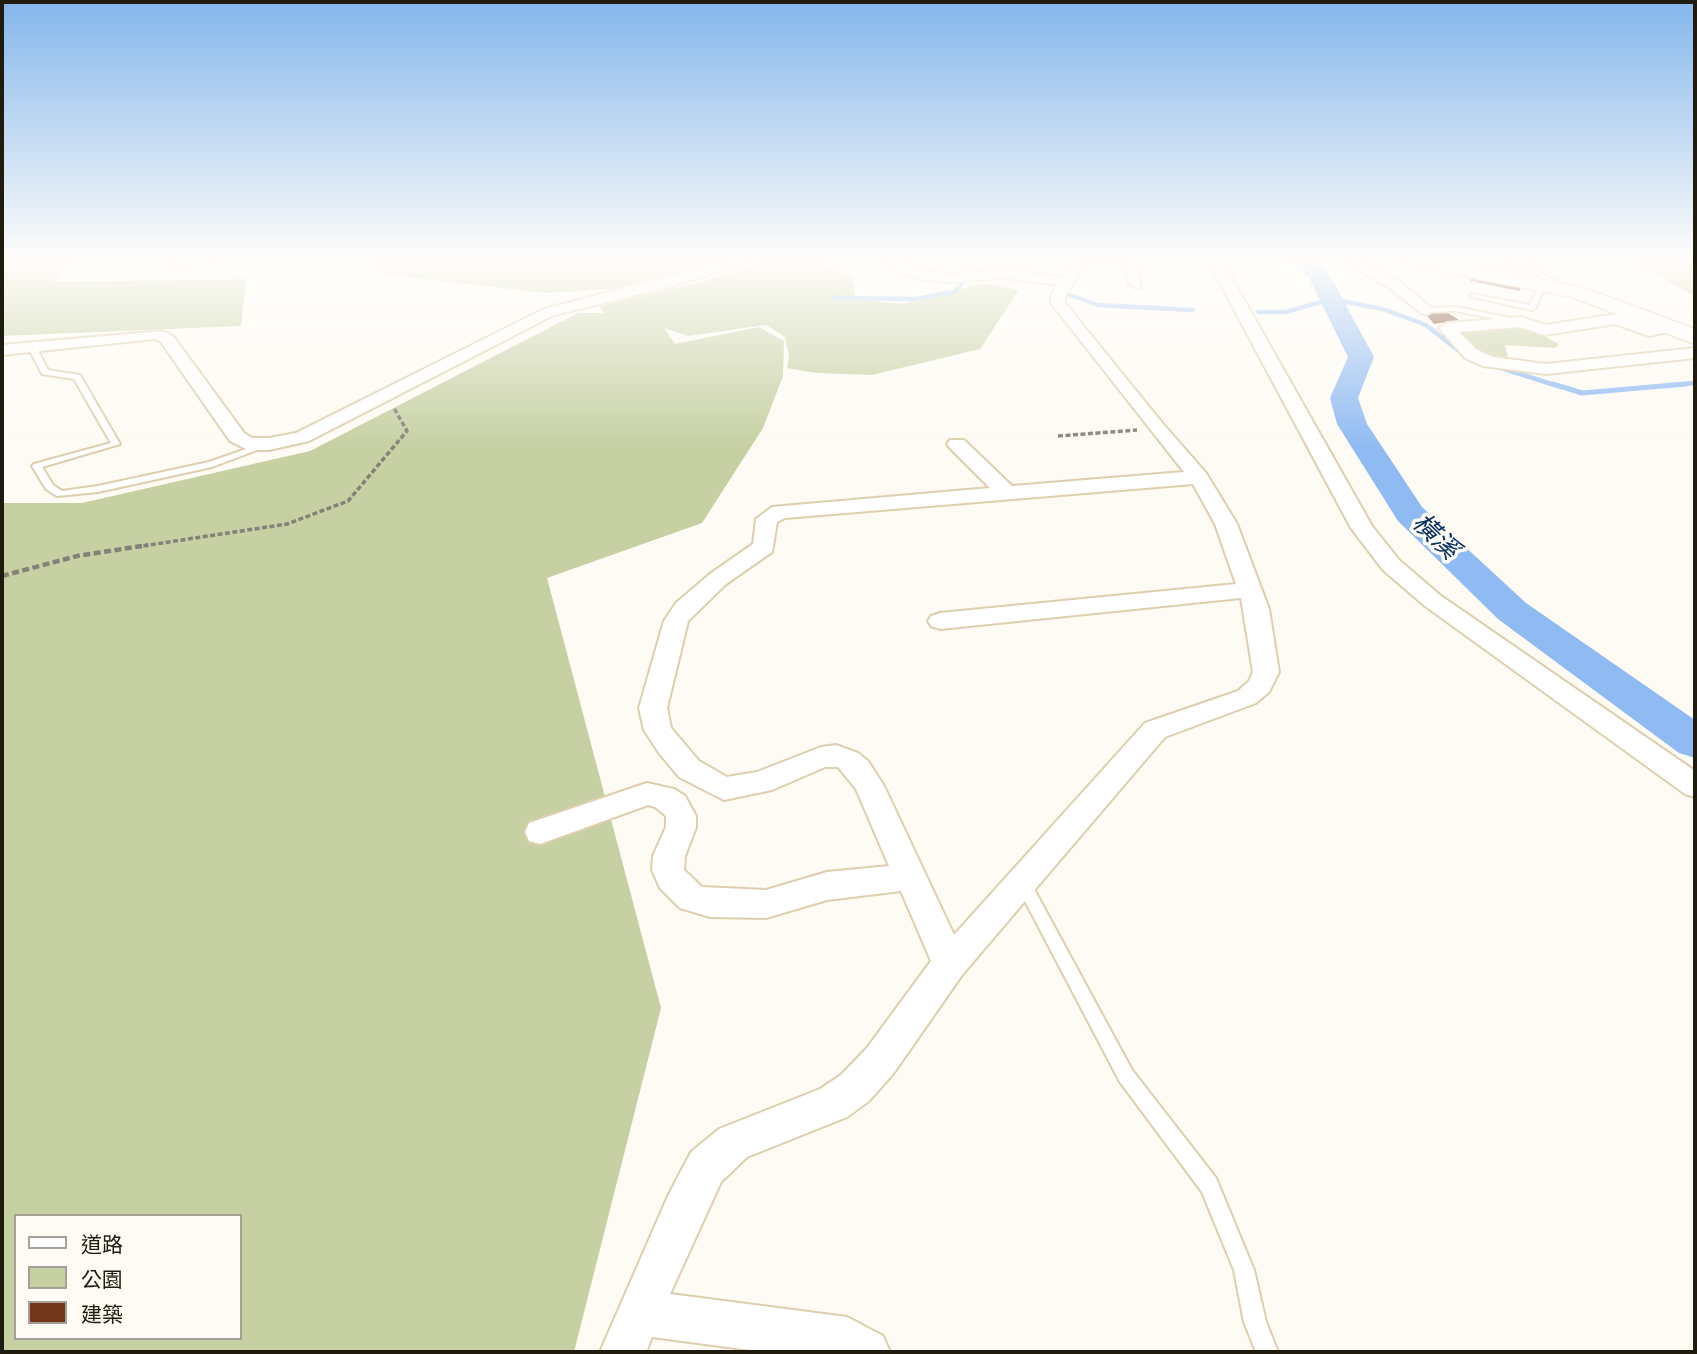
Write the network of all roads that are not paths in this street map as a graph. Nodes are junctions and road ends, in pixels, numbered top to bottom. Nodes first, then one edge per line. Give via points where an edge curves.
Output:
1 (529, 322) edge
2 (1073, 322) edge
3 (1249, 322) edge
4 (1519, 322) edge
5 (1521, 322) edge
6 (1596, 322) edge
7 (1625, 322) edge
8 (1658, 322) edge
9 (1671, 327) junction
10 (1695, 337) edge
11 (32, 347) junction
12 (2, 350) edge
13 (1695, 353) edge
14 (386, 395) joint
15 (269, 444) junction
16 (957, 444) dead end
17 (1199, 477) junction
18 (1008, 494) junction
19 (1251, 590) junction
20 (940, 621) dead end
21 (1695, 786) edge
22 (540, 832) dead end
23 (910, 877) junction
24 (1023, 881) junction
25 (950, 964) junction
26 (632, 1333) edge
27 (867, 1352) edge
28 (1267, 1352) edge

1 - 14 street
2 - 17 street
3 - 21 street via 1362,528 1391,565 1433,601
4 - 13 street via 1447,328 1480,358 1546,369
5 - 6 street via 1544,330
7 - 9 street via 1649,331
8 - 9 main road
9 - 10 main road
11 - 12 street
11 - 15 street via 158,334 167,339 237,437 248,444
11 - 15 lane via 45,372 77,377 116,444 37,466 49,487 60,494 212,464
14 - 15 street via 302,437
16 - 18 street
17 - 18 street
17 - 19 street via 1226,524
18 - 23 street via 772,515 767,519 764,547 685,608 676,621 662,672 654,718 689,769 724,789 762,782 821,757 836,755 848,760 869,786
19 - 20 street
19 - 24 street via 1265,652 1261,686 1227,707 1155,730
22 - 23 street via 647,794 674,804 681,816 668,870 671,879 692,898 710,903 766,904 827,886
23 - 25 street
24 - 25 street
24 - 28 lane via 1126,1076 1209,1185 1244,1269 1255,1322
25 - 26 street via 880,1061 855,1087 833,1103 733,1143 706,1167
26 - 27 street via 847,1340

